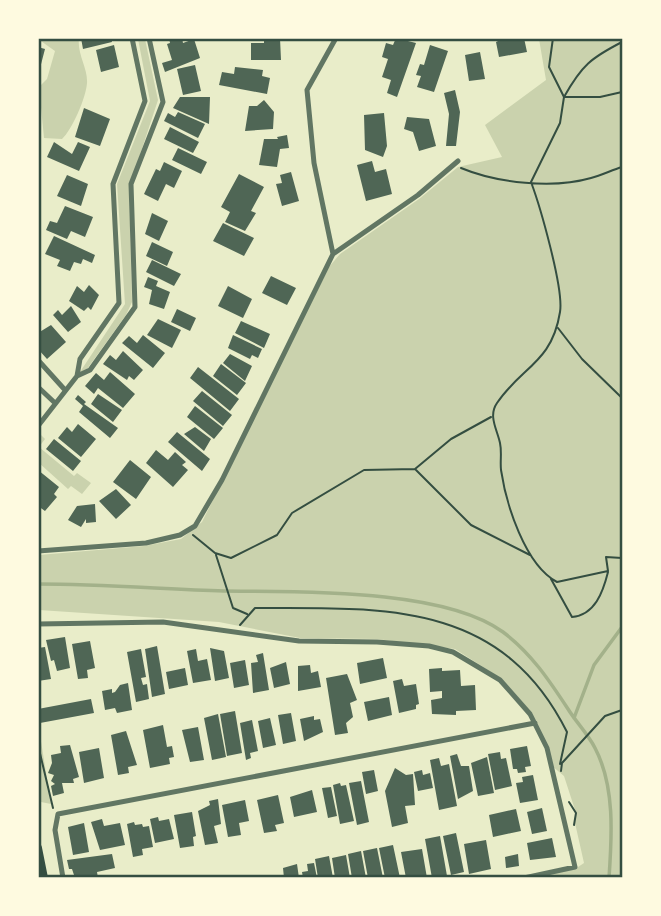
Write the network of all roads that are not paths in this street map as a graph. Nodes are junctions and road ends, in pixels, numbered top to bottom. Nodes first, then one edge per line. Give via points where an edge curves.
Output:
1 (132, 38) edge
2 (149, 38) edge
3 (336, 38) edge
4 (455, 163) road end
5 (333, 254) junction
6 (38, 360) edge
7 (77, 376) junction
8 (38, 387) edge
9 (65, 390) junction
10 (55, 403) junction
11 (38, 426) edge
12 (38, 551) edge
13 (38, 624) edge
14 (535, 723) junction
15 (38, 848) edge
16 (44, 877) edge
17 (63, 877) edge
18 (524, 877) edge

1 - 7 street via 145,101 113,184 119,303 80,359
2 - 7 street via 163,102 131,187 135,307 90,370
3 - 5 street via 307,90 314,163
4 - 5 street via 418,195
5 - 12 street via 203,517 180,535 146,543
6 - 9 street
7 - 9 street
8 - 10 street
9 - 10 street
10 - 11 street
13 - 14 street via 163,622 299,641 429,646 453,652 500,680
14 - 17 street via 58,814 55,830
14 - 18 street via 552,766 575,867
15 - 16 main road

